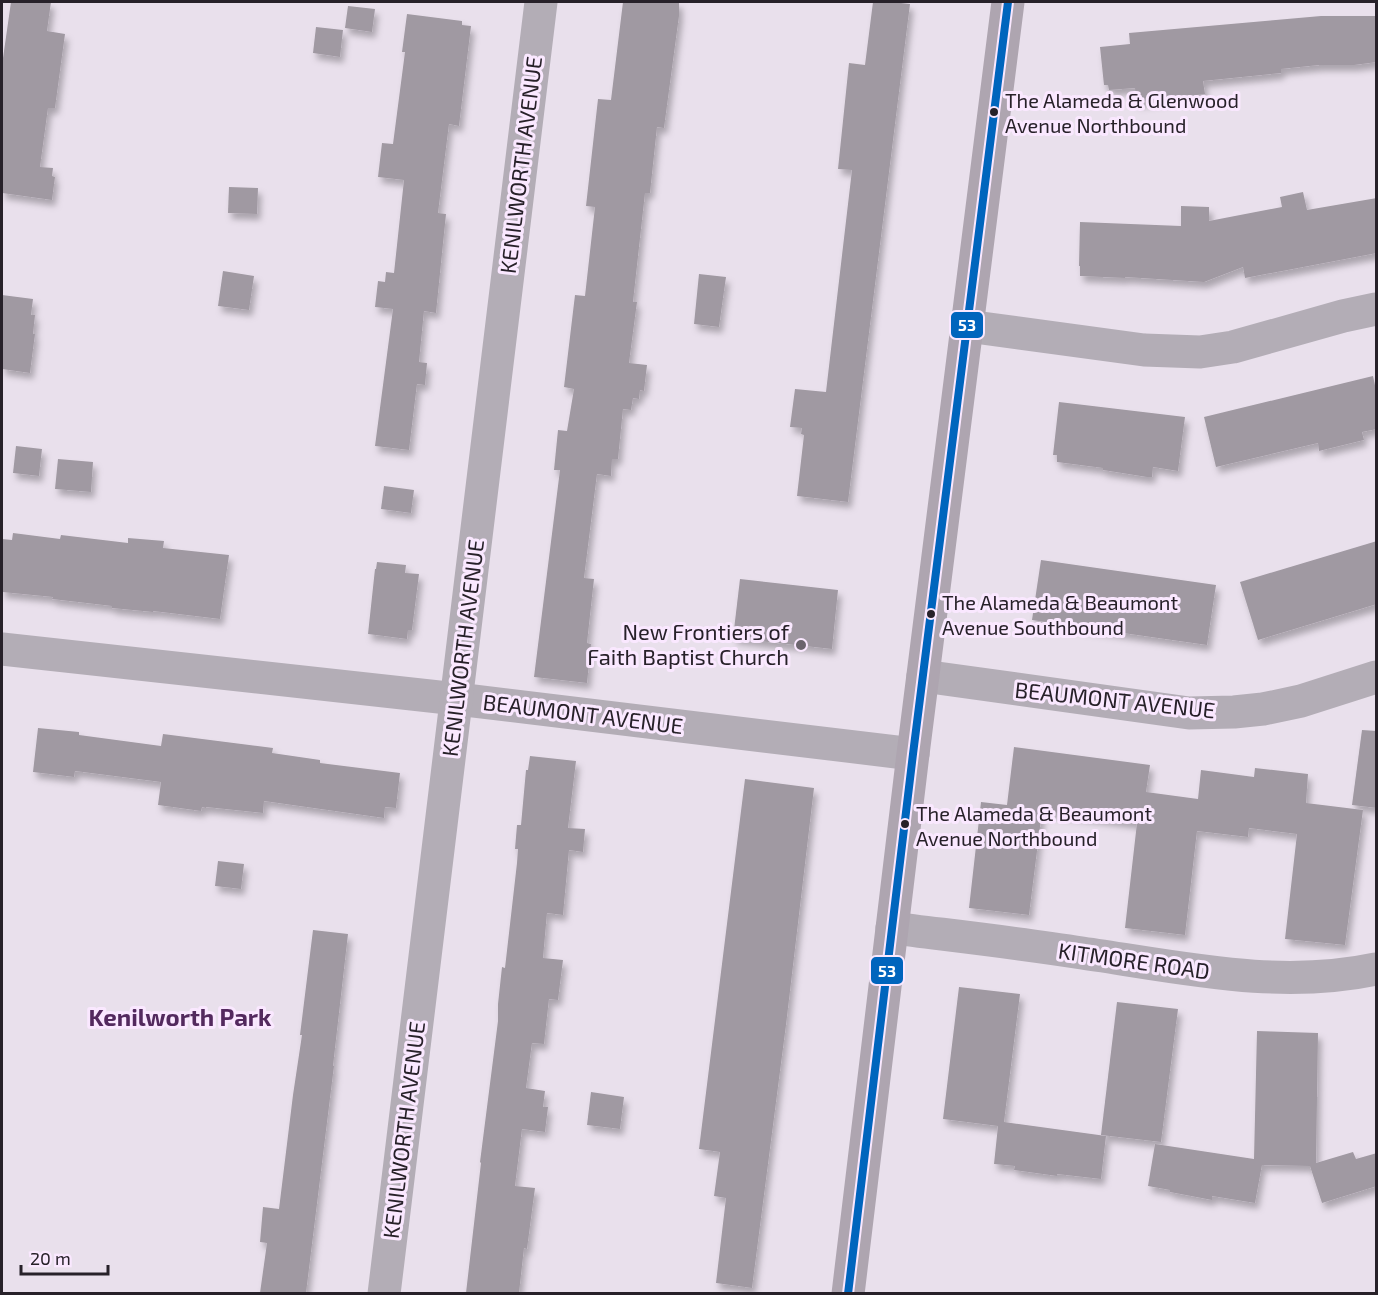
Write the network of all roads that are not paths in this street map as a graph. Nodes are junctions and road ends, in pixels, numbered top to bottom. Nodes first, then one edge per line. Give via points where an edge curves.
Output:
1 (541, 2) edge
2 (1008, 2) edge
3 (1377, 309) edge
4 (967, 326) junction
5 (2, 649) edge
6 (923, 676) junction
7 (1377, 677) edge
8 (457, 699) junction
9 (913, 754) junction
10 (892, 927) junction
11 (1377, 969) edge
12 (384, 1293) edge
13 (848, 1293) edge

1 - 8 street, KENILWORTH AVENUE
2 - 4 main road
3 - 4 street via 1200,352 1144,350
4 - 6 main road
5 - 8 street, BEAUMONT AVENUE
6 - 7 street, BEAUMONT AVENUE via 1189,713 1263,709
6 - 9 main road
8 - 9 street, BEAUMONT AVENUE
8 - 12 street, KENILWORTH AVENUE
9 - 10 main road
10 - 11 street, KITMORE ROAD via 1257,978 1315,978
10 - 13 main road

